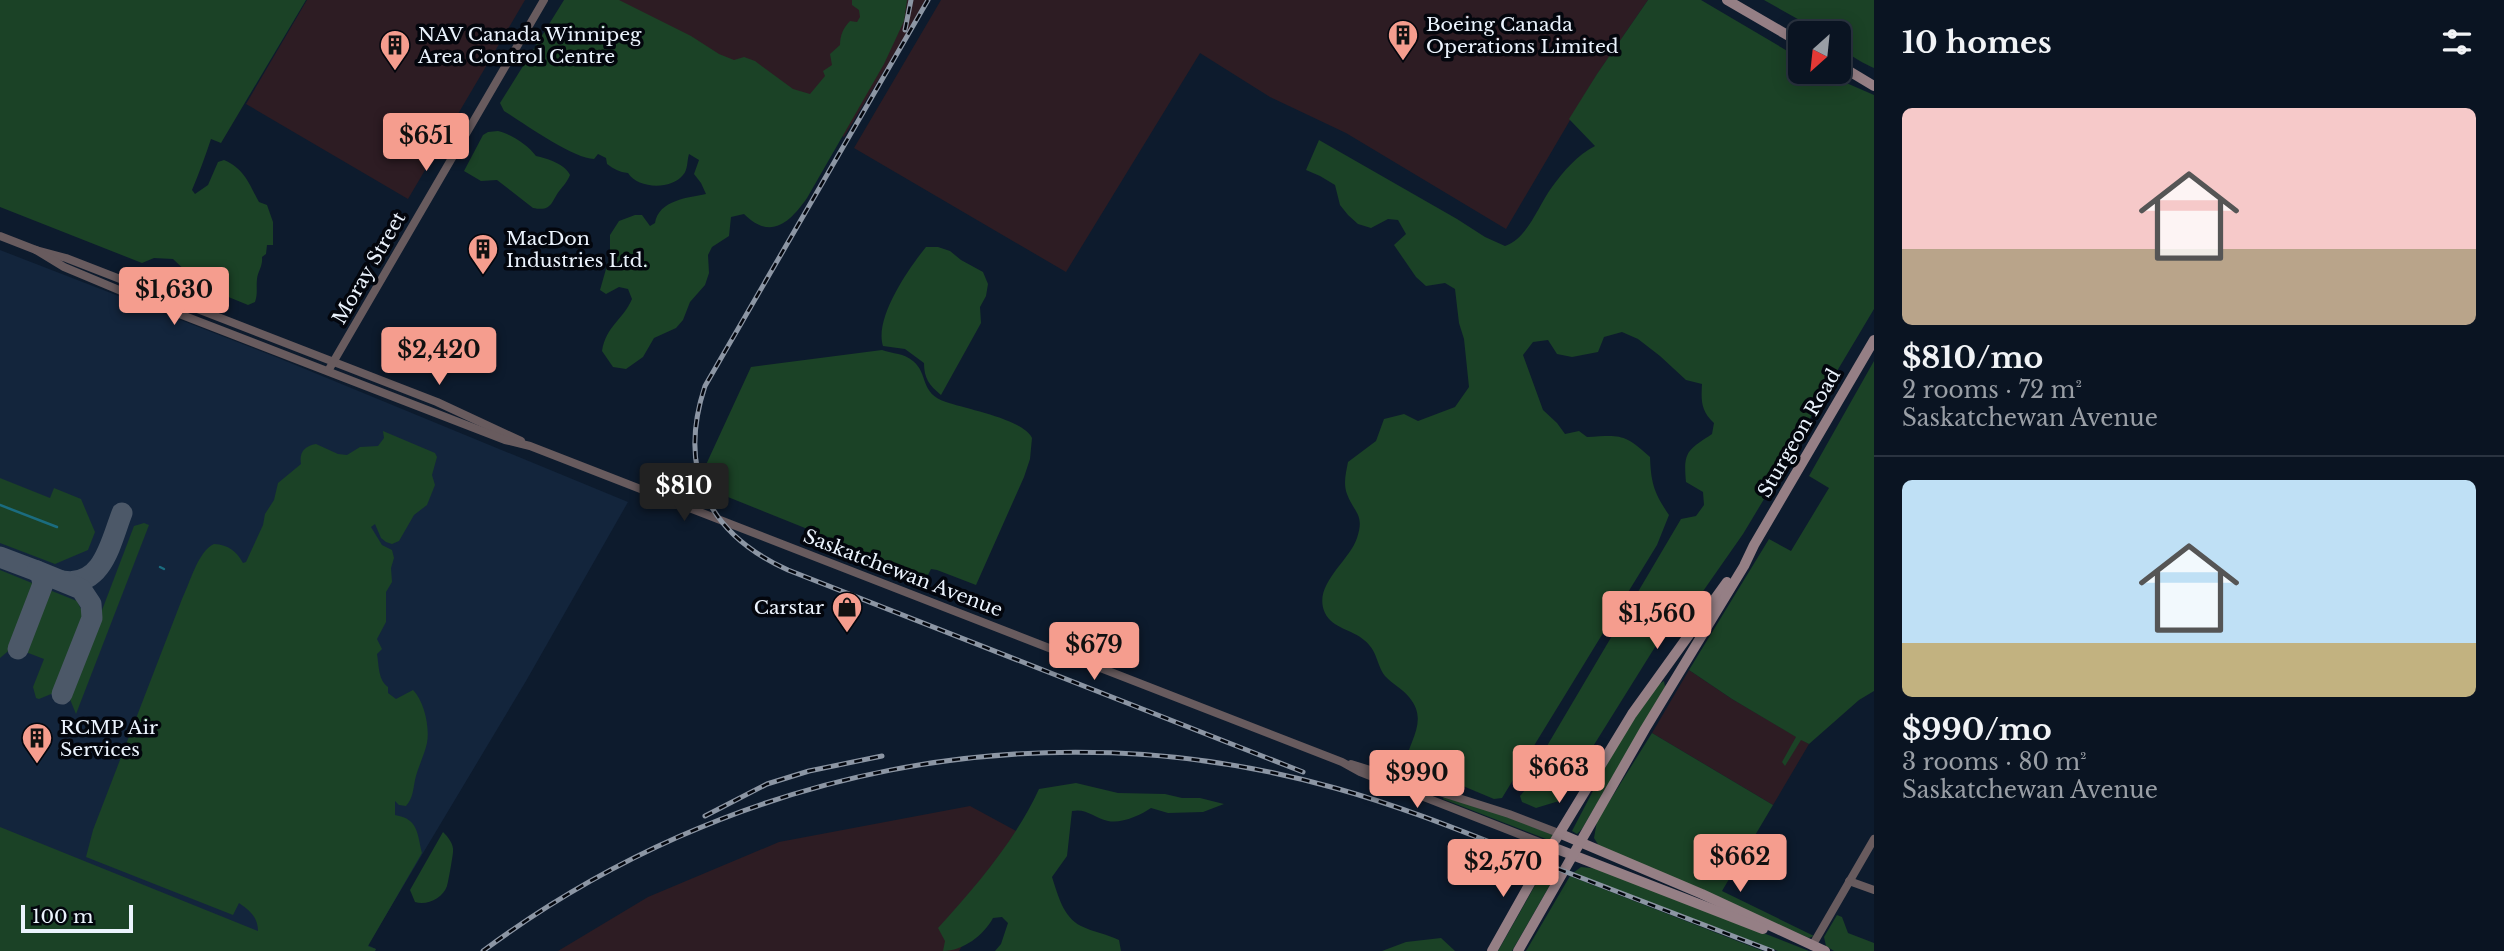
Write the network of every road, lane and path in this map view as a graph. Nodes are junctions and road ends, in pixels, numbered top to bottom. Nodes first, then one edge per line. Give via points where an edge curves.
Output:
1 (544, 0) edge
2 (1727, 0) edge
3 (1788, 35) edge
4 (1852, 73) edge
5 (1874, 84) edge
6 (0, 236) edge
7 (36, 250) junction
8 (1874, 340) edge
9 (333, 360) junction
10 (328, 371) junction
11 (530, 446) junction
12 (1754, 545) junction
13 (1342, 762) junction
14 (1561, 834) junction
15 (1874, 839) edge
16 (1579, 843) junction
17 (1552, 846) junction
18 (1573, 855) junction
19 (1849, 881) junction
20 (1874, 890) edge
21 (1812, 946) junction
22 (1492, 951) edge
23 (1518, 951) edge
24 (1825, 951) edge

1 - 9 street, Moray Street
2 - 3 main road
4 - 5 main road
6 - 7 street, Saskatchewan Avenue
7 - 9 street, Saskatchewan Avenue
7 - 10 street, Saskatchewan Avenue via 125,293
8 - 12 main road, Sturgeon Road
9 - 10 street, Moray Street
9 - 11 street, Saskatchewan Avenue via 437,401
10 - 11 street, Saskatchewan Avenue
11 - 13 street, Saskatchewan Avenue
12 - 14 main road, Sturgeon Road via 1632,714
12 - 16 main road, Sturgeon Road
13 - 14 street, Saskatchewan Avenue
13 - 17 street, Saskatchewan Avenue
14 - 16 main road, Saskatchewan Avenue
14 - 17 main road, Sturgeon Road
15 - 19 street
16 - 18 main road, Sturgeon Road
16 - 21 main road, Saskatchewan Avenue
17 - 18 main road, Saskatchewan Avenue
17 - 22 main road, Sturgeon Road
18 - 21 main road, Saskatchewan Avenue
18 - 23 main road, Sturgeon Road
19 - 20 street
19 - 21 street
21 - 24 main road, Saskatchewan Avenue

